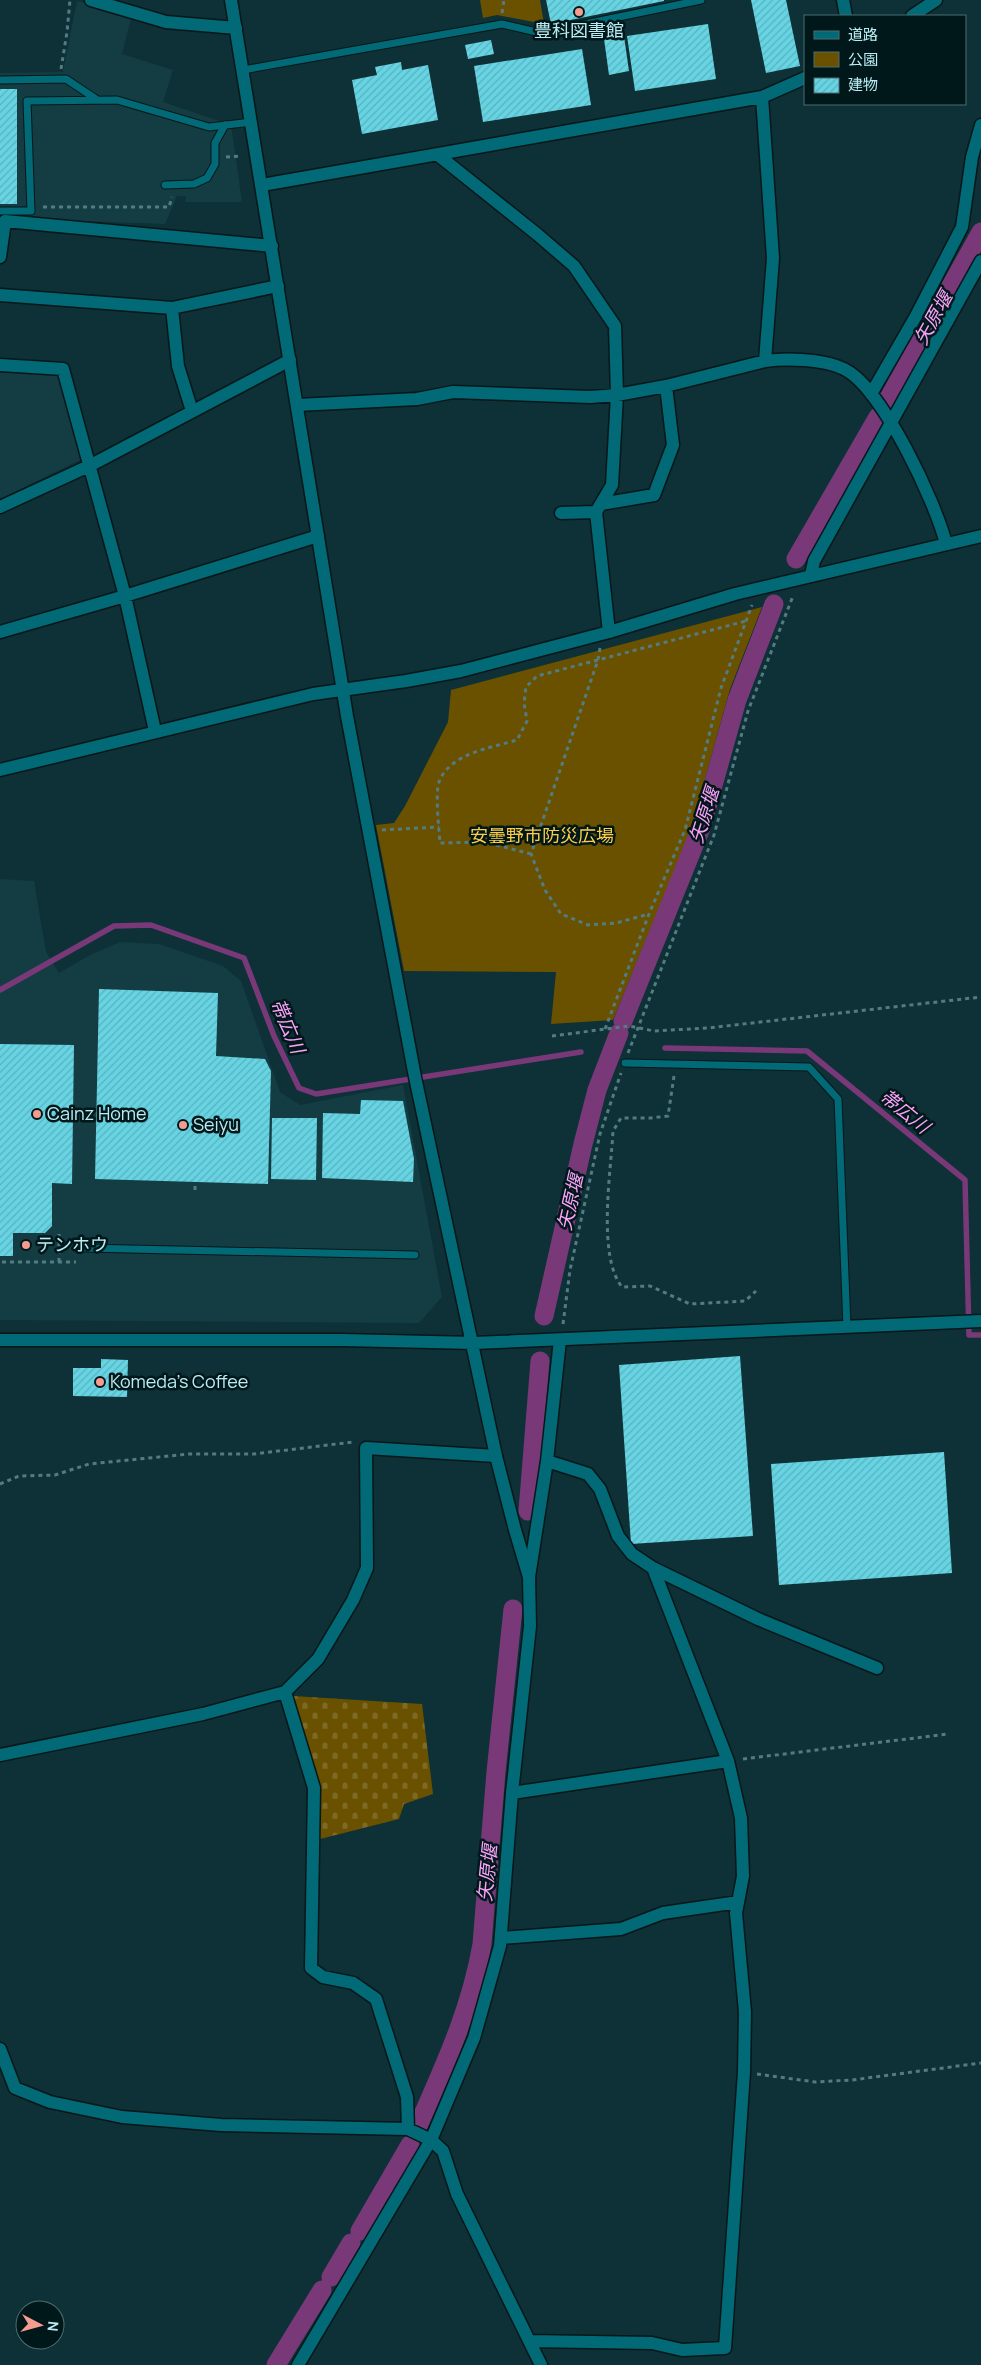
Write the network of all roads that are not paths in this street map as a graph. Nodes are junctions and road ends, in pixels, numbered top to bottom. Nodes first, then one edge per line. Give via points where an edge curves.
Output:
1 (91, 0) edge
2 (231, 0) edge
3 (701, 0) edge
4 (842, 0) edge
5 (936, 0) edge
6 (846, 15) edge
7 (914, 15) edge
8 (236, 28) junction
9 (243, 70) junction
10 (804, 78) edge
11 (0, 80) edge
12 (762, 97) junction
13 (96, 99) junction
14 (252, 122) junction
15 (225, 125) junction
16 (981, 125) edge
17 (438, 155) junction
18 (165, 185) dead end
19 (262, 185) junction
20 (0, 211) edge
21 (272, 246) junction
22 (0, 257) edge
23 (981, 262) edge
24 (278, 286) junction
25 (0, 294) edge
26 (172, 308) junction
27 (290, 360) junction
28 (765, 361) junction
29 (0, 365) edge
30 (666, 386) junction
31 (871, 394) junction
32 (617, 395) junction
33 (297, 405) junction
34 (192, 411) junction
35 (891, 425) junction
36 (90, 465) junction
37 (0, 507) edge
38 (599, 508) junction
39 (561, 513) dead end
40 (318, 536) junction
41 (981, 536) edge
42 (946, 544) junction
43 (811, 575) junction
44 (125, 596) junction
45 (0, 632) edge
46 (609, 632) junction
47 (343, 690) junction
48 (155, 732) junction
49 (0, 770) edge
50 (625, 1063) road end
51 (84, 1248) dead end
52 (415, 1256) dead end
53 (981, 1321) edge
54 (847, 1327) junction
55 (0, 1340) edge
56 (560, 1340) junction
57 (474, 1343) junction
58 (496, 1456) junction
59 (547, 1461) junction
60 (653, 1568) junction
61 (529, 1577) junction
62 (877, 1668) dead end
63 (284, 1692) junction
64 (0, 1755) edge
65 (728, 1761) junction
66 (512, 1794) junction
67 (738, 1902) junction
68 (501, 1938) junction
69 (0, 2049) edge
70 (408, 2129) junction
71 (431, 2140) junction
72 (529, 2341) junction
73 (298, 2365) edge
74 (541, 2365) edge

1 - 8 street via 166,22
2 - 8 street
3 - 9 lane via 541,33 502,24
4 - 6 street
5 - 7 street
8 - 9 street
9 - 14 street
10 - 12 street
11 - 13 lane via 66,79
12 - 17 street
12 - 28 street via 773,258
13 - 15 lane via 117,100 209,127
13 - 20 lane via 27,100 31,211
14 - 15 lane
14 - 19 street
15 - 18 lane via 215,142 215,164 207,178 194,184
16 - 31 street via 972,157 962,227
17 - 19 street
17 - 32 street via 574,266 615,326
19 - 21 street
21 - 22 street via 5,221
21 - 24 street
23 - 35 street
24 - 26 street
24 - 27 street
25 - 26 street
26 - 34 street via 178,366
27 - 33 street
27 - 34 street
28 - 30 street
28 - 31 street via 779,359 829,364 855,376
29 - 36 street via 63,369
30 - 32 street
30 - 38 street via 673,445 654,495
31 - 35 street
32 - 33 street via 590,398 453,392 417,399
32 - 38 street via 612,485
33 - 40 street
34 - 36 street
35 - 42 street via 917,471
35 - 43 street via 814,561
36 - 37 street
36 - 44 street
38 - 39 street
38 - 46 street
40 - 44 street
40 - 47 street
41 - 42 street
42 - 43 street
43 - 46 street
44 - 45 street
44 - 48 street
46 - 47 street via 461,671
47 - 48 street via 312,694
47 - 57 street via 415,1077
48 - 49 street
50 - 54 lane via 809,1067 838,1099
51 - 52 lane
53 - 54 street
54 - 56 street
55 - 57 street
56 - 57 street
56 - 59 street
57 - 58 street
58 - 61 street
58 - 63 street via 366,1448 367,1568 353,1600 318,1659
59 - 60 street via 588,1474 600,1489 618,1536 632,1554
59 - 61 street
60 - 62 street via 758,1619
60 - 65 street
61 - 66 street via 530,1626
63 - 64 street via 203,1714
63 - 70 street via 314,1788 311,1968 323,1977 353,1983 376,1999 407,2097
65 - 66 street
65 - 67 street via 741,1818 743,1876
66 - 68 street
67 - 68 street via 663,1913 621,1929
67 - 72 street via 744,2072 725,2348 682,2350 652,2344
68 - 71 street via 474,2038
69 - 70 street via 15,2088 50,2102 113,2115 221,2125
70 - 71 street
71 - 72 street via 443,2151 457,2194
71 - 73 street
72 - 74 street

